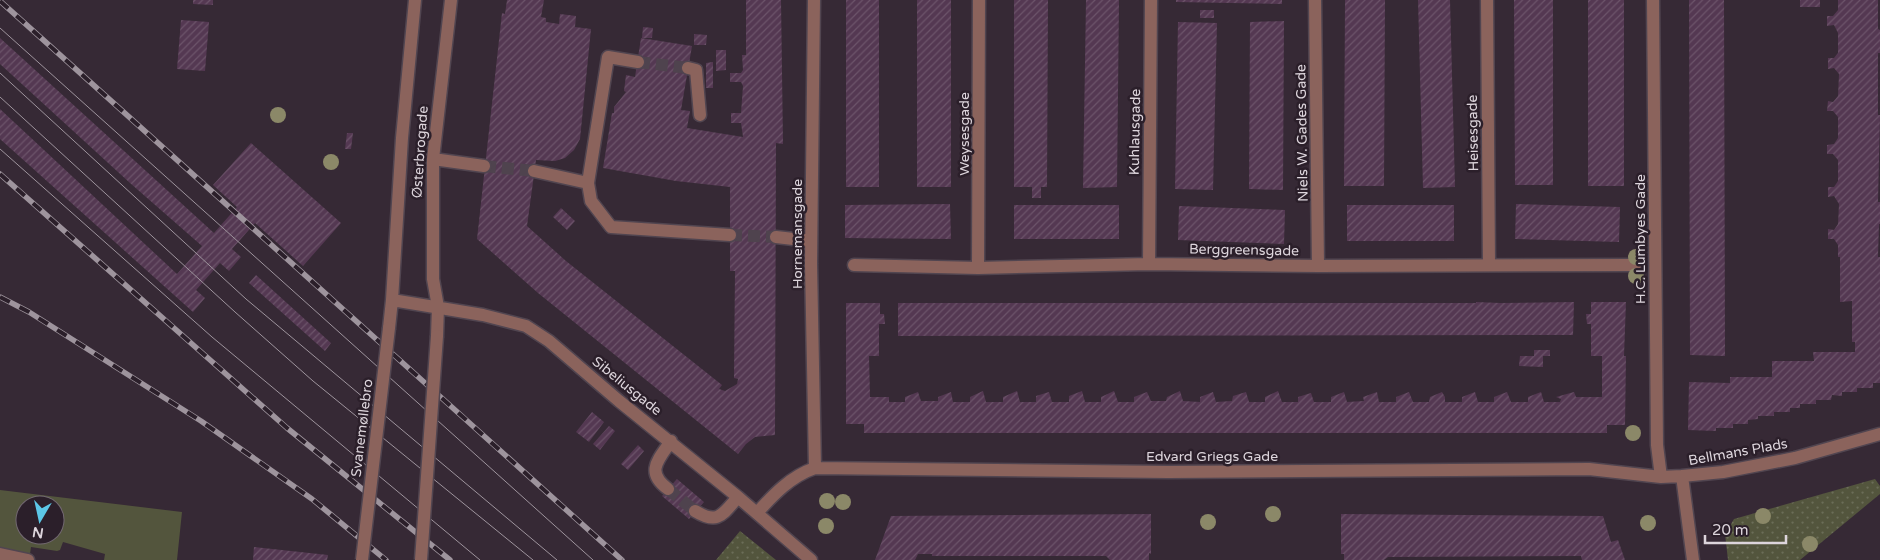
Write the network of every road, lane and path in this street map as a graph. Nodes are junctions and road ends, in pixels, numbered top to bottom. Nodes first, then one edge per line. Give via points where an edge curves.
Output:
1 (415, 0) edge
2 (450, 0) edge
3 (814, 0) edge
4 (979, 0) edge
5 (1151, 0) edge
6 (1315, 0) edge
7 (1486, 0) edge
8 (1653, 0) edge
9 (638, 62) tunnel mouth
10 (688, 68) dead end
11 (700, 115) dead end
12 (433, 159) junction
13 (484, 166) tunnel mouth
14 (534, 171) tunnel mouth
15 (588, 182) junction
16 (730, 235) tunnel mouth
17 (776, 238) tunnel mouth
18 (811, 241) junction
19 (1149, 264) junction
20 (1635, 264) dead end
21 (854, 265) dead end
22 (1489, 265) junction
23 (1318, 266) junction
24 (978, 268) junction
25 (392, 300) junction
26 (438, 307) junction
27 (1880, 434) edge
28 (671, 441) junction
29 (815, 468) junction
30 (1682, 476) junction
31 (1661, 477) junction
32 (668, 490) tunnel mouth
33 (738, 497) junction
34 (695, 511) tunnel mouth
35 (757, 513) junction
36 (0, 554) edge
37 (28, 560) edge
38 (362, 560) edge
39 (421, 560) edge
40 (811, 560) edge
41 (1692, 560) edge

1 - 25 street, Østerbrogade
2 - 12 street, Østerbrogade
3 - 18 street, Hornemansgade
4 - 24 street, Weysesgade
5 - 19 street, Kuhlausgade
6 - 23 street, Niels W. Gades Gade
7 - 22 street, Heisesgade
8 - 31 street, H.C. Lumbyes Gade via 1657,446
9 - 15 street via 608,57
10 - 11 street via 696,70
12 - 13 street
12 - 26 street, Østerbrogade via 433,278
14 - 15 street
15 - 16 street via 591,201 611,227
17 - 18 street
18 - 29 street, Hornemansgade
19 - 23 street, Berggreensgade
19 - 24 street, Berggreensgade
20 - 22 street, Berggreensgade
21 - 24 street, Berggreensgade
22 - 23 street, Berggreensgade
25 - 26 street, Sibeliusgade
25 - 38 street, Svanemøllebro, bridge
26 - 28 street, Sibeliusgade via 526,326 549,341
26 - 39 street, bridge
27 - 30 street, Bellmans Plads via 1795,458
28 - 32 street via 655,464 660,483
28 - 33 street, Sibeliusgade
29 - 31 street, Edvard Griegs Gade via 1168,472 1589,469
29 - 35 street, Edvard Griegs Gade via 774,494
30 - 31 street, Edvard Griegs Gade
30 - 41 street, Bellmans Plads
33 - 34 street via 716,518 708,518
33 - 35 street, Sibeliusgade
35 - 40 street, Sibeliusgade
36 - 37 street

